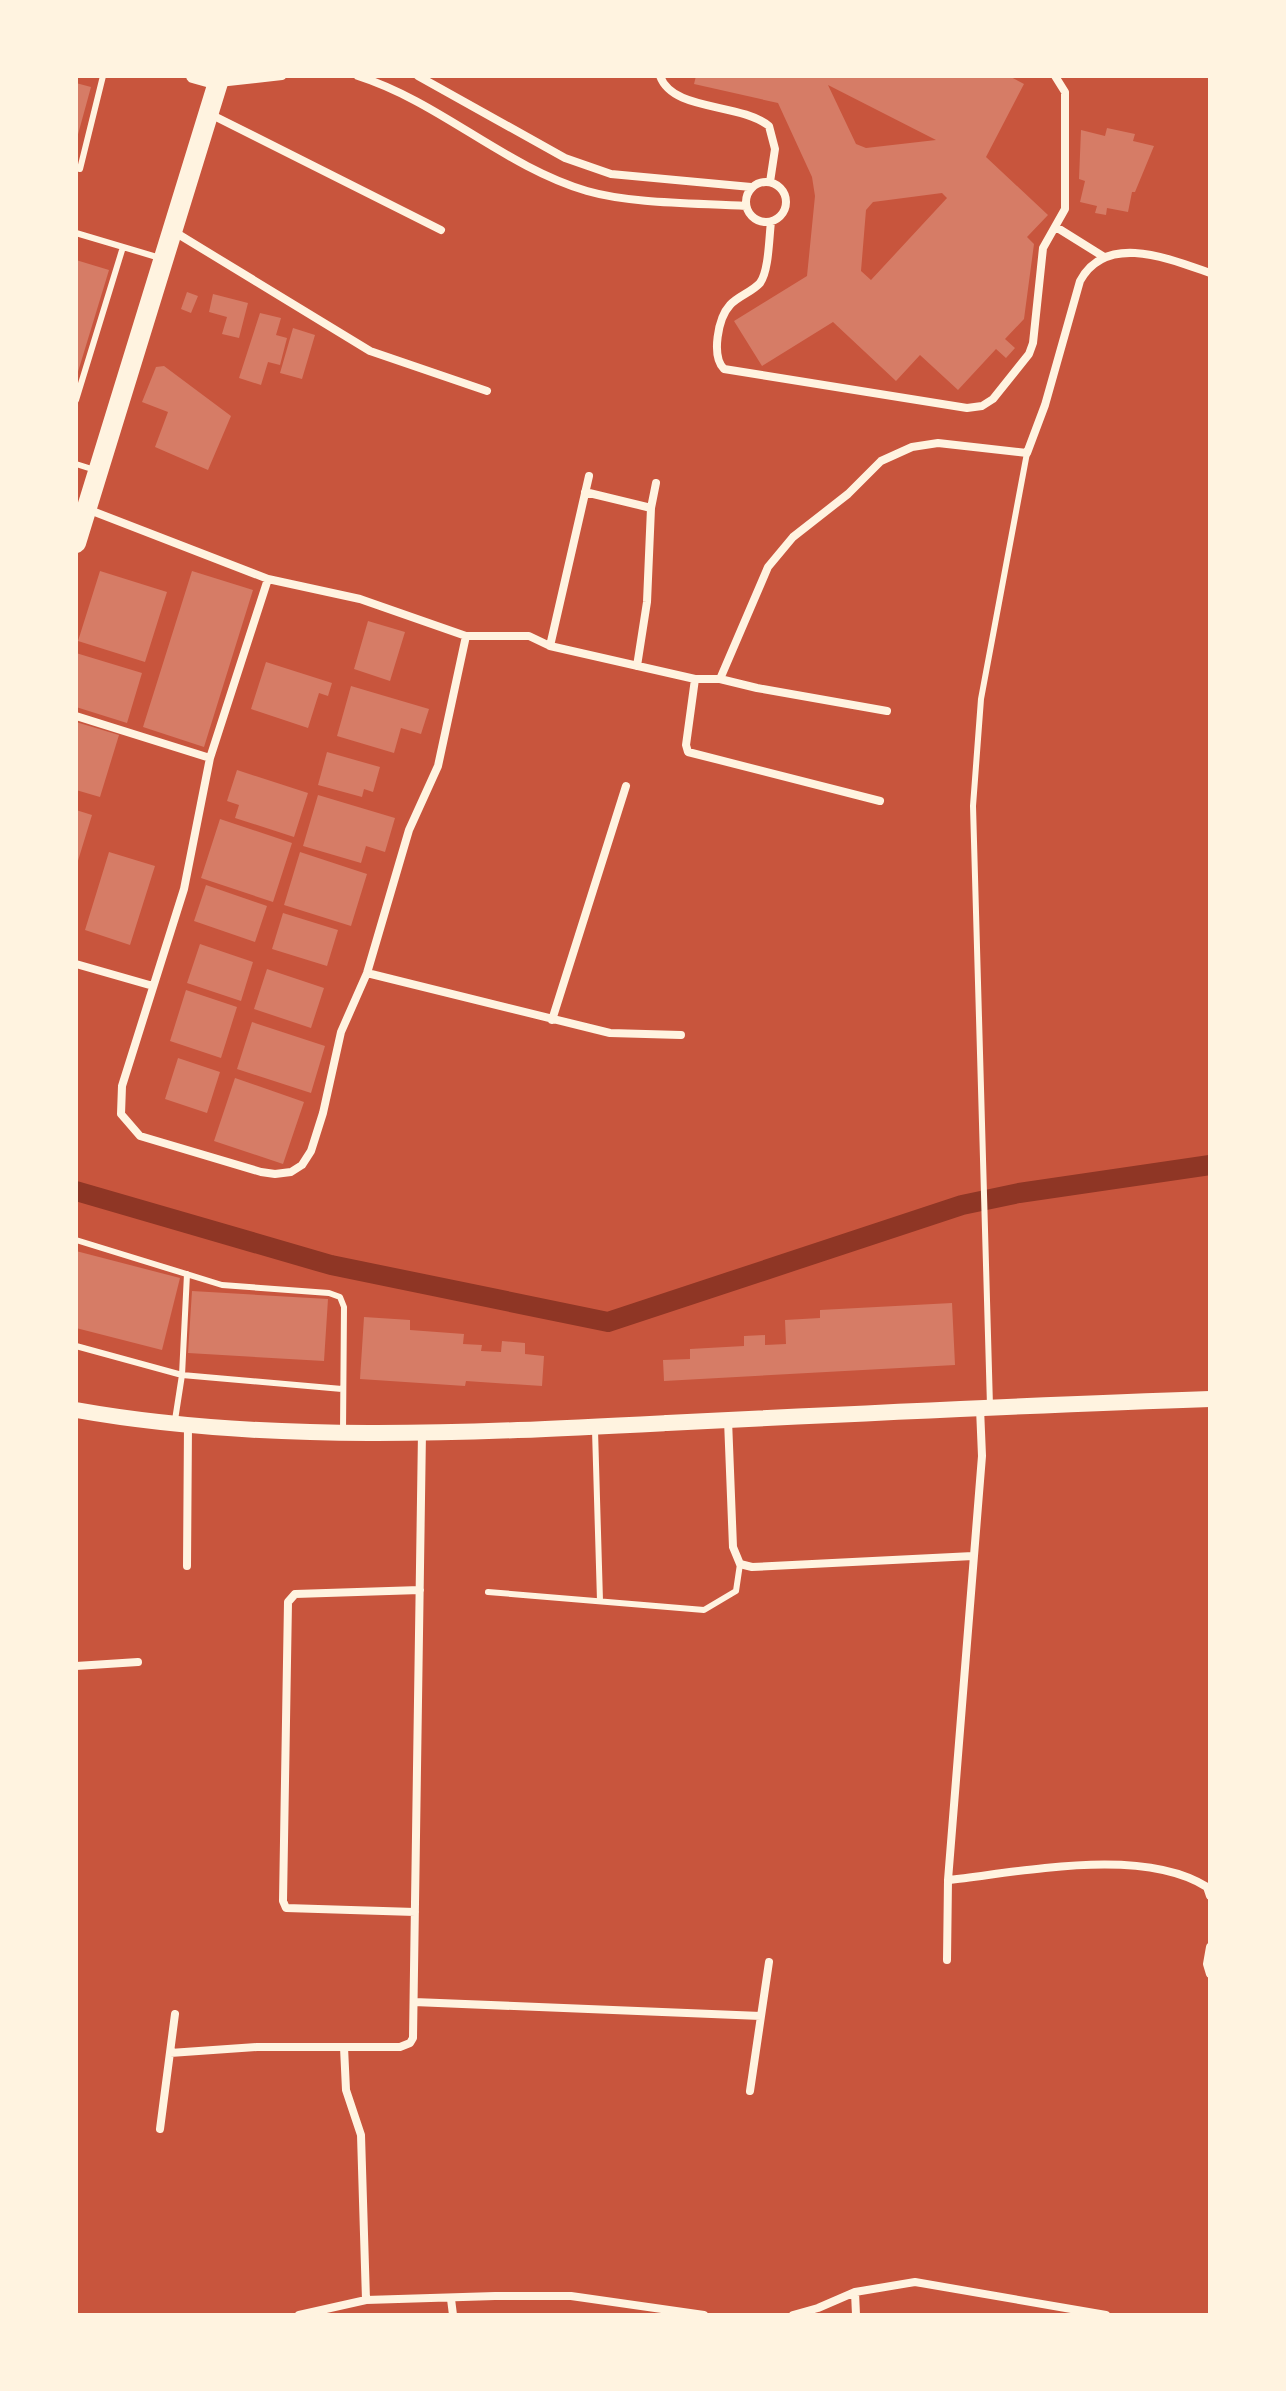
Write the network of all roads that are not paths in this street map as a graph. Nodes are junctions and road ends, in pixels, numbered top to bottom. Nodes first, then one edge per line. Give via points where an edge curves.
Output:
1 (103, 76) edge
2 (193, 76) edge
3 (282, 76) edge
4 (358, 76) edge
5 (418, 76) edge
6 (660, 76) edge
7 (1055, 76) edge
8 (219, 79) edge
9 (209, 114) junction
10 (76, 168) edge
11 (770, 182) junction
12 (751, 187) junction
13 (746, 206) junction
14 (771, 222) junction
15 (1056, 227) junction
16 (173, 230) junction
17 (441, 230) dead end
18 (76, 233) edge
19 (123, 247) junction
20 (1104, 257) junction
21 (164, 259) junction
22 (1210, 273) edge
23 (487, 391) dead end
24 (76, 400) edge
25 (1027, 453) junction
26 (76, 464) edge
27 (98, 470) junction
28 (589, 476) dead end
29 (656, 483) dead end
30 (585, 492) junction
31 (651, 508) junction
32 (87, 509) junction
33 (76, 543) edge
34 (268, 579) junction
35 (466, 636) junction
36 (550, 646) junction
37 (637, 666) junction
38 (695, 679) junction
39 (720, 679) junction
40 (887, 711) dead end
41 (76, 716) edge
42 (210, 758) junction
43 (626, 786) dead end
44 (880, 801) dead end
45 (76, 964) edge
46 (367, 973) junction
47 (153, 986) junction
48 (552, 1020) junction
49 (681, 1035) dead end
50 (76, 1240) edge
51 (187, 1274) junction
52 (76, 1346) edge
53 (182, 1375) junction
54 (342, 1389) junction
55 (1210, 1399) edge
56 (985, 1407) junction
57 (76, 1410) edge
58 (728, 1420) junction
59 (182, 1424) junction
60 (595, 1427) junction
61 (343, 1431) junction
62 (422, 1432) junction
63 (973, 1556) junction
64 (740, 1564) junction
65 (187, 1566) dead end
66 (420, 1590) junction
67 (488, 1592) dead end
68 (600, 1601) junction
69 (138, 1662) dead end
70 (76, 1666) edge
71 (948, 1880) junction
72 (1210, 1896) edge
73 (415, 1912) junction
74 (1210, 1947) edge
75 (947, 1960) dead end
76 (769, 1962) dead end
77 (1210, 1974) edge
78 (414, 2002) junction
79 (175, 2014) dead end
80 (761, 2016) junction
81 (344, 2047) junction
82 (170, 2053) junction
83 (750, 2091) dead end
84 (160, 2129) dead end
85 (855, 2292) junction
86 (451, 2299) junction
87 (366, 2300) junction
88 (299, 2315) edge
89 (453, 2315) edge
90 (704, 2315) edge
91 (793, 2315) edge
92 (856, 2315) edge
93 (1100, 2315) edge

1 - 10 lane via 80,169
2 - 8 street
3 - 8 street
4 - 13 street via 402,93 534,169 588,191
5 - 12 street via 590,168
6 - 11 street via 679,97 748,113 769,126 775,149
7 - 15 street via 1065,92 1067,198
8 - 9 main road
9 - 16 main road
9 - 17 street
11 - 12 street
11 - 14 street via 782,189 786,202
12 - 13 street
13 - 14 street via 758,221
14 - 15 street via 760,282 727,307 716,351 719,364 731,371 975,408 993,399 1029,354 1043,248
15 - 20 street
16 - 21 main road
16 - 23 street via 370,351
18 - 19 lane
19 - 21 lane
19 - 24 lane
20 - 22 street via 1157,254
20 - 25 street via 1080,281
21 - 27 main road
25 - 39 street via 938,443 912,447 881,461 793,537 768,567
25 - 56 lane via 981,699 973,806
26 - 27 lane
27 - 32 main road
28 - 30 street
29 - 31 street
30 - 31 street
30 - 36 street
31 - 37 street via 647,602
32 - 33 main road
32 - 34 street
34 - 35 street via 360,599
34 - 42 street
35 - 36 street via 529,636
35 - 46 street via 438,766 409,830
36 - 37 street
37 - 38 street
38 - 39 street
38 - 44 street via 688,752
39 - 40 street
41 - 42 street
42 - 47 street via 184,889
43 - 48 street
45 - 47 street
46 - 47 street via 341,1032 311,1151 302,1165 275,1174 140,1136 121,1114 122,1086
46 - 48 street
48 - 49 street via 610,1033
50 - 51 lane
51 - 53 lane
51 - 54 lane via 222,1285 340,1297
52 - 53 lane
53 - 54 lane
53 - 59 lane
54 - 61 lane
55 - 56 main road
56 - 58 main road
56 - 63 street
57 - 59 main road
58 - 60 main road
58 - 64 street via 733,1547
59 - 61 main road
59 - 65 street
60 - 62 main road
60 - 68 lane
61 - 62 main road
62 - 66 street
63 - 64 street
63 - 71 street
64 - 68 lane via 736,1591 709,1609
66 - 73 street
66 - 73 street via 290,1597 284,1713 286,1908
67 - 68 lane
69 - 70 street
71 - 72 street via 1094,1865 1146,1866 1194,1879
71 - 75 street
73 - 78 street
74 - 77 street
76 - 80 street
78 - 80 street
78 - 81 street via 413,2038 406,2046
79 - 82 street
80 - 83 street
81 - 82 street
81 - 87 street via 346,2090 361,2135
82 - 84 street
85 - 91 street
85 - 92 street
85 - 93 street via 915,2282
86 - 87 street
86 - 89 street
86 - 90 street via 571,2296
87 - 88 street

